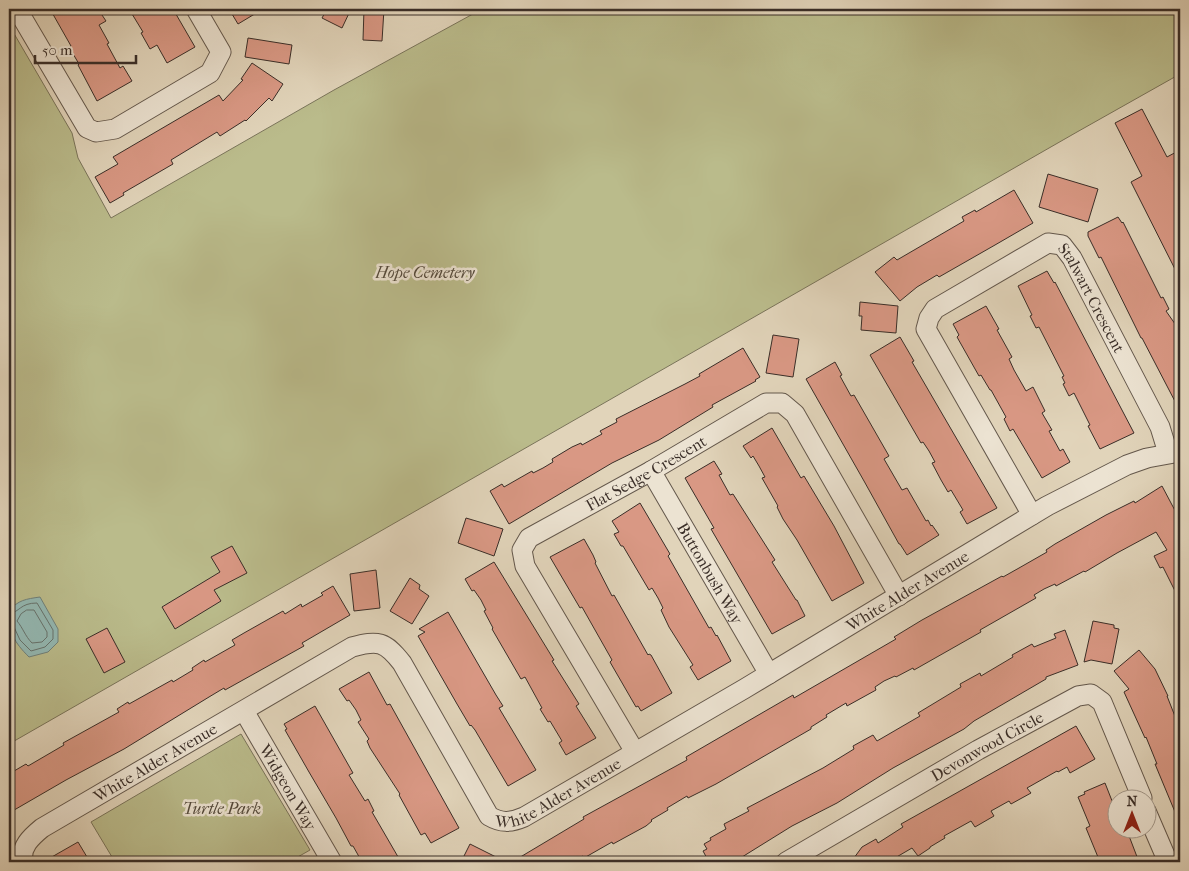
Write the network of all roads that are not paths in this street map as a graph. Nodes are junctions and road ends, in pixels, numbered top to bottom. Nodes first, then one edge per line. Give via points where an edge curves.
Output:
1 (17, 9) edge
2 (196, 9) edge
3 (1174, 453) edge
4 (651, 470) junction
5 (1032, 515) junction
6 (898, 596) junction
7 (769, 674) junction
8 (244, 712) junction
9 (635, 752) junction
10 (1138, 788) edge
11 (1156, 834) edge
12 (22, 862) edge
13 (332, 862) edge
14 (786, 862) edge
15 (1168, 862) edge

1 - 2 street via 88,128 96,132 115,129 210,74 221,52
3 - 5 street, White Alder Avenue via 1126,465
3 - 5 street, Stalwart Crescent via 1072,258 1062,245 1048,243 935,310 928,318 926,329
4 - 6 street, Flat Sedge Crescent via 766,403 782,403 795,414
4 - 7 street, Buttonbush Way
4 - 9 street, Flat Sedge Crescent via 529,538 522,550 525,566
5 - 6 street, White Alder Avenue
6 - 7 street, White Alder Avenue
7 - 9 street, White Alder Avenue
8 - 9 street, White Alder Avenue via 352,647 382,643 402,663 489,816 500,822 524,817
8 - 12 street, White Alder Avenue via 42,828 28,840 21,855
8 - 13 street, Widgeon Way
10 - 14 street, Devonwood Circle via 1102,702 1091,694 1078,696
11 - 15 street

